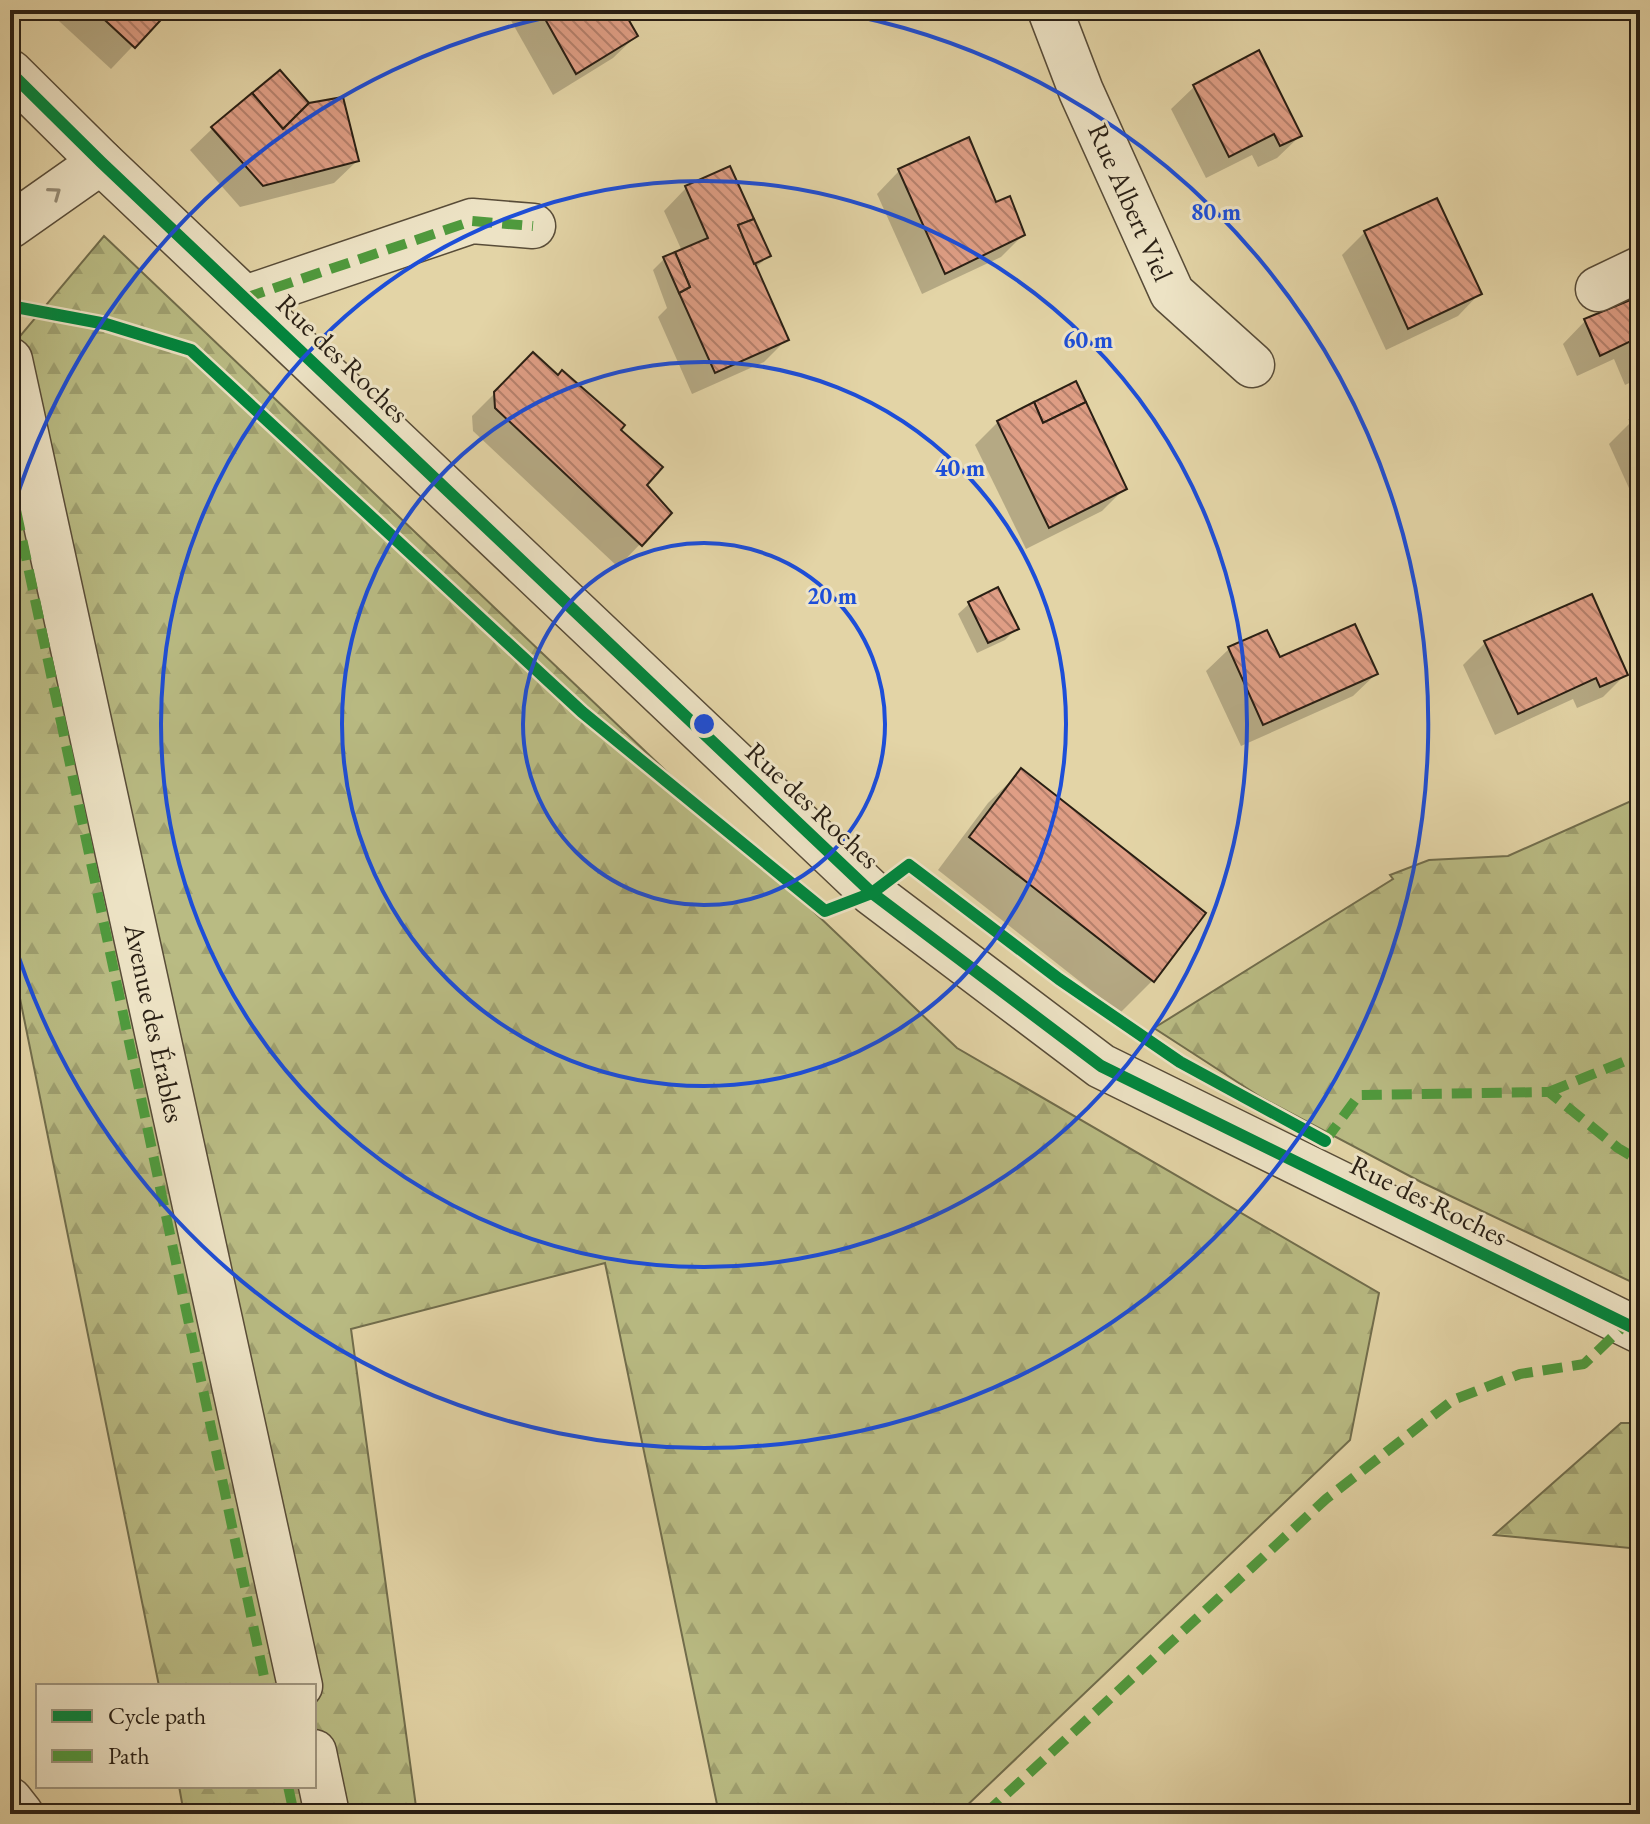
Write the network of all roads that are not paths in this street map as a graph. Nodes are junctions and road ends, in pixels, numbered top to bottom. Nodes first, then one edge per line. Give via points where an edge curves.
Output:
1 (1050, 10) edge
2 (15, 84) edge
3 (101, 162) junction
4 (10, 226) edge
5 (533, 226) dead end
6 (1640, 269) edge
7 (1598, 289) dead end
8 (245, 298) junction
9 (10, 360) edge
10 (1252, 365) dead end
11 (1640, 1331) edge
12 (300, 1684) edge
13 (316, 1762) edge
14 (10, 1800) edge
15 (21, 1814) edge
16 (327, 1814) edge

1 - 10 street, Rue Albert Viel via 1172,293
2 - 3 street, Rue des Roches
4 -> 3 street
3 - 8 street, Rue des Roches
5 - 8 street via 472,221
6 - 7 street
8 - 11 street, Rue des Roches via 872,893 1101,1066
9 - 12 street, Avenue des Érables
13 - 16 street
14 - 15 street

